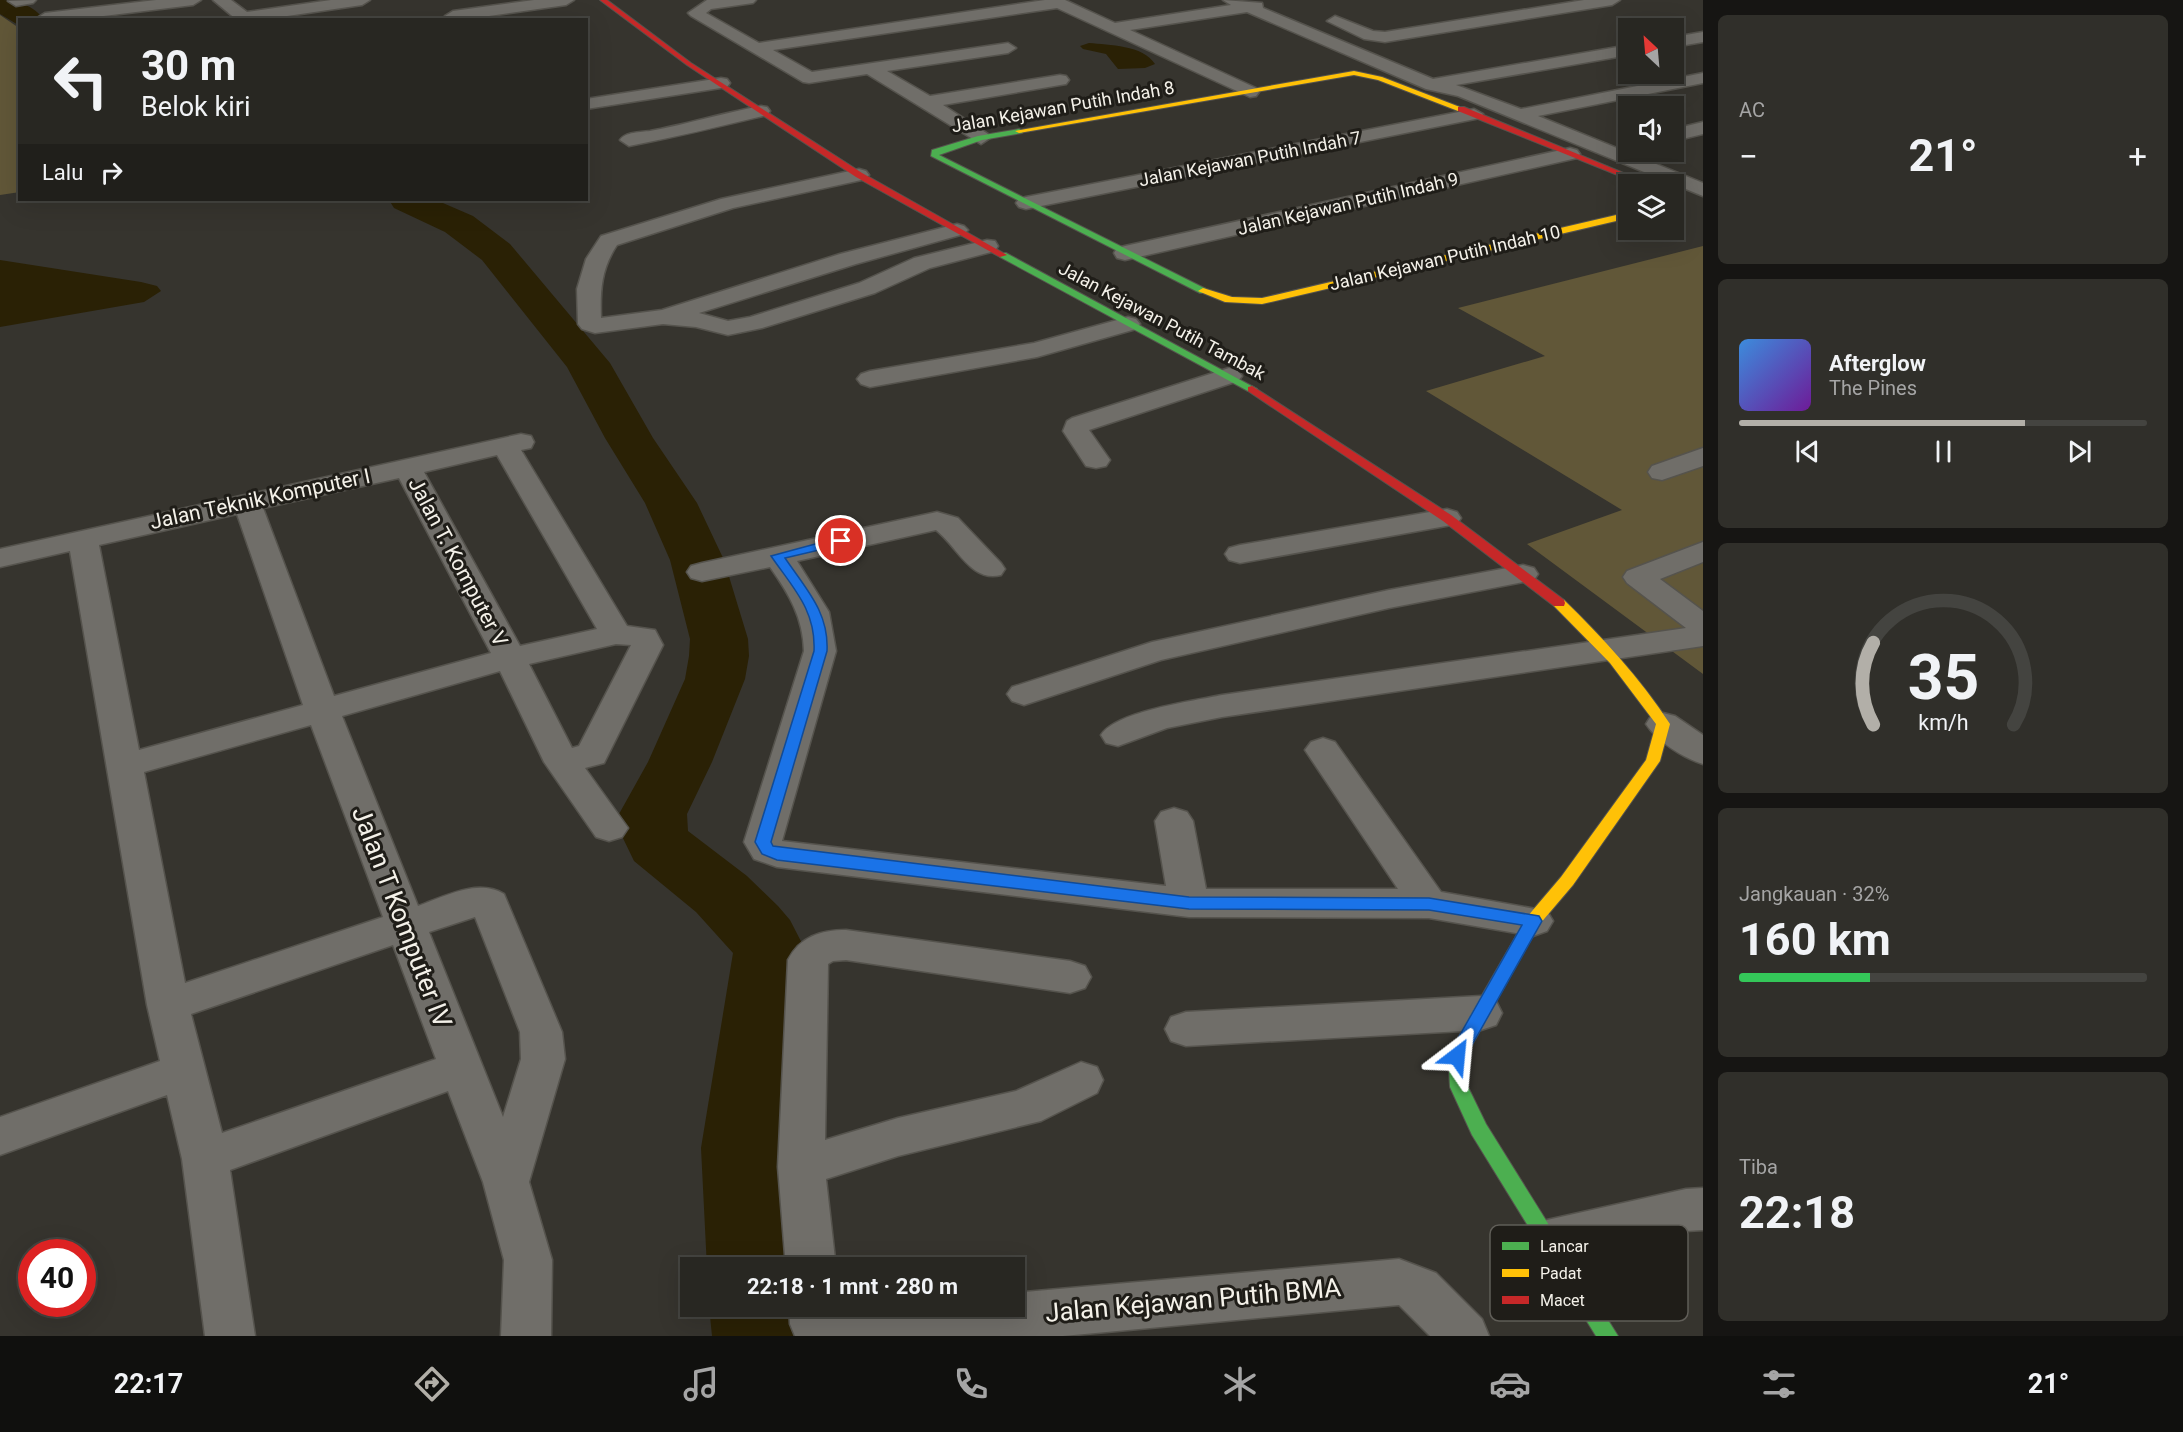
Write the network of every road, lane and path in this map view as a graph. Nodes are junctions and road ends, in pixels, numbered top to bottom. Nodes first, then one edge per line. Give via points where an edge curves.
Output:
1 (193, 0) edge
2 (248, 0) edge
3 (362, 0) edge
4 (566, 0) edge
5 (603, 0) edge
6 (748, 0) edge
7 (1612, 0) edge
8 (1055, 1) edge
9 (224, 2) edge
10 (1247, 3) edge
11 (453, 16) dead end
12 (1324, 17) dead end
13 (45, 18) dead end
14 (247, 18) edge
15 (1108, 25) junction
16 (1703, 37) edge
17 (1684, 40) edge
18 (756, 48) junction
19 (1008, 48) dead end
20 (1618, 52) edge
21 (1394, 56) junction
22 (1372, 59) junction
23 (688, 64) junction
24 (662, 70) dead end
25 (872, 70) junction
26 (1703, 78) edge
27 (1060, 80) dead end
28 (619, 81) dead end
29 (721, 83) junction
30 (1459, 86) junction
31 (588, 89) edge
32 (1250, 92) junction
33 (927, 102) junction
34 (588, 104) edge
35 (761, 111) junction
36 (1474, 114) junction
37 (1518, 115) junction
38 (1703, 128) edge
39 (786, 129) junction
40 (763, 132) dead end
41 (1684, 133) edge
42 (981, 138) junction
43 (629, 140) dead end
44 (1618, 146) edge
45 (1605, 149) junction
46 (1570, 154) junction
47 (1621, 174) edge
48 (859, 175) junction
49 (1702, 189) edge
50 (1026, 203) junction
51 (1618, 218) edge
52 (971, 237) junction
53 (1125, 253) junction
54 (873, 266) junction
55 (896, 275) junction
56 (1262, 301) joint
57 (663, 318) junction
58 (697, 320) junction
59 (1128, 324) junction
60 (1229, 376) junction
61 (870, 379) dead end
62 (1703, 456) edge
63 (1096, 460) dead end
64 (407, 467) junction
65 (1662, 472) dead end
66 (247, 502) junction
67 (1447, 518) junction
68 (83, 538) junction
69 (1703, 551) edge
70 (1240, 554) dead end
71 (778, 556) junction
72 (0, 558) edge
73 (990, 569) dead end
74 (702, 572) dead end
75 (1523, 574) junction
76 (1703, 626) edge
77 (616, 634) junction
78 (1703, 636) edge
79 (1608, 650) junction
80 (510, 658) junction
81 (1024, 694) dead end
82 (321, 710) junction
83 (1663, 724) junction
84 (1118, 735) dead end
85 (1323, 750) dead end
86 (1703, 752) edge
87 (562, 762) junction
88 (123, 766) junction
89 (1174, 821) dead end
90 (609, 828) dead end
91 (1189, 903) junction
92 (1429, 904) junction
93 (1533, 921) junction
94 (406, 927) junction
95 (1070, 977) dead end
96 (168, 1005) junction
97 (1481, 1013) junction
98 (1186, 1029) dead end
99 (460, 1070) junction
100 (182, 1071) junction
101 (1081, 1080) dead end
102 (0, 1136) edge
103 (205, 1159) junction
104 (801, 1167) junction
105 (506, 1182) junction
106 (1703, 1209) edge
107 (1537, 1225) edge
108 (1621, 1225) edge
109 (810, 1257) edge
110 (815, 1317) edge
111 (1598, 1321) edge
112 (1013, 1326) edge
113 (230, 1336) edge
114 (526, 1336) edge
115 (1464, 1336) edge
116 (1608, 1336) edge

1 - 13 street
2 - 9 street
3 - 14 street
4 - 11 street
5 - 23 street, Jalan Kejawan Putih Tambak
6 - 18 street via 708,5 696,13
7 - 12 street via 1375,37
8 - 15 street
8 - 18 street
9 - 14 street
10 - 15 street
10 - 21 street
10 - 22 street
15 - 32 street
16 - 17 street
18 - 25 street via 803,77 815,79
19 - 25 street
20 - 30 street
21 - 22 street
21 - 30 street
22 - 30 street via 1432,85
23 - 24 street
23 - 29 street, Jalan Kejawan Putih Tambak
25 - 33 street
26 - 37 street
27 - 33 street
28 - 31 street
29 - 34 street
29 - 35 street, Jalan Kejawan Putih Tambak
30 - 37 street
32 - 36 street, Jalan Kejawan Putih Indah 8 via 1345,74 1380,78
32 - 42 street, Jalan Kejawan Putih Indah 8
33 - 42 street
35 - 39 street, Jalan Kejawan Putih Tambak
35 - 43 street
36 - 46 street
36 - 50 street, Jalan Kejawan Putih Indah 7
37 - 45 street
38 - 41 street
39 - 40 street
39 - 48 street, Jalan Kejawan Putih Tambak
42 - 50 street, Jalan Kejawan Putih Indah 8 via 944,147 935,156
44 - 45 street
45 - 49 street
46 - 47 street
46 - 53 street, Jalan Kejawan Putih Indah 9
48 - 52 street, Jalan Kejawan Putih Tambak
48 - 57 street via 728,203 609,241 597,259 588,290 590,324
50 - 53 street, Jalan Kejawan Putih Indah 8
51 - 56 street, Jalan Kejawan Putih Indah 10
52 - 54 street
52 - 55 street
52 - 57 street via 848,259
52 - 59 street, Jalan Kejawan Putih Tambak
53 - 56 street, Jalan Kejawan Putih Indah 8 via 1216,298
54 - 55 street
54 - 58 street via 791,285
55 - 58 street via 867,288 754,323 728,328
57 - 58 street
59 - 60 street, Jalan Kejawan Putih Tambak
59 - 61 street via 1037,350
60 - 63 street via 1076,427
60 - 67 street, Jalan Kejawan Putih Tambak
62 - 65 street
64 - 66 street, Jalan Teknik Komputer I
64 - 77 street, Jalan Teknik Komputer I via 513,444
64 - 80 street, Jalan T. Komputer V
66 - 68 street, Jalan Teknik Komputer I
66 - 82 street, Jalan T Komputer IV
67 - 70 street
67 - 75 street, Jalan Kejawan Putih Tambak
68 - 72 street, Jalan Teknik Komputer I
68 - 88 street
69 - 76 street via 1638,577
71 - 73 street via 937,521 948,524
71 - 74 street
71 - 91 street via 816,614 821,631 820,651 763,842 767,850
75 - 79 street, Jalan Kejawan Putih Tambak
75 - 81 street via 1389,599 1152,652
77 - 80 street
77 - 87 street via 644,637 647,645 592,755
78 - 79 street
79 - 83 street, Jalan Kejawan Putih Tambak via 1641,689
79 - 84 street via 1222,706 1158,719
80 - 82 street
80 - 87 street, Jalan T. Komputer V
82 - 88 street
82 - 94 street, Jalan T Komputer IV
83 - 86 street
83 - 93 street via 1653,761
85 - 92 street
87 - 90 street, Jalan T. Komputer V
88 - 96 street
89 - 91 street
91 - 92 street
92 - 93 street
93 - 97 street
94 - 96 street
94 - 99 street, Jalan T Komputer IV
94 - 105 street via 474,902 490,904 541,1032 543,1059
95 - 104 street via 846,945 815,950 808,960
96 - 100 street
97 - 98 street
97 - 107 street via 1457,1056 1459,1087 1479,1129
99 - 103 street
99 - 105 street, Jalan T Komputer IV
100 - 102 street
100 - 103 street
101 - 104 street via 1025,1108 898,1137
103 - 113 street
104 - 109 street
105 - 114 street, Jalan T Komputer IV via 528,1260
106 - 108 street
110 - 112 street, Jalan Kejawan Putih BMA via 822,1331 835,1333
111 - 116 street
112 - 115 street, Jalan Kejawan Putih BMA via 1399,1282 1418,1289

